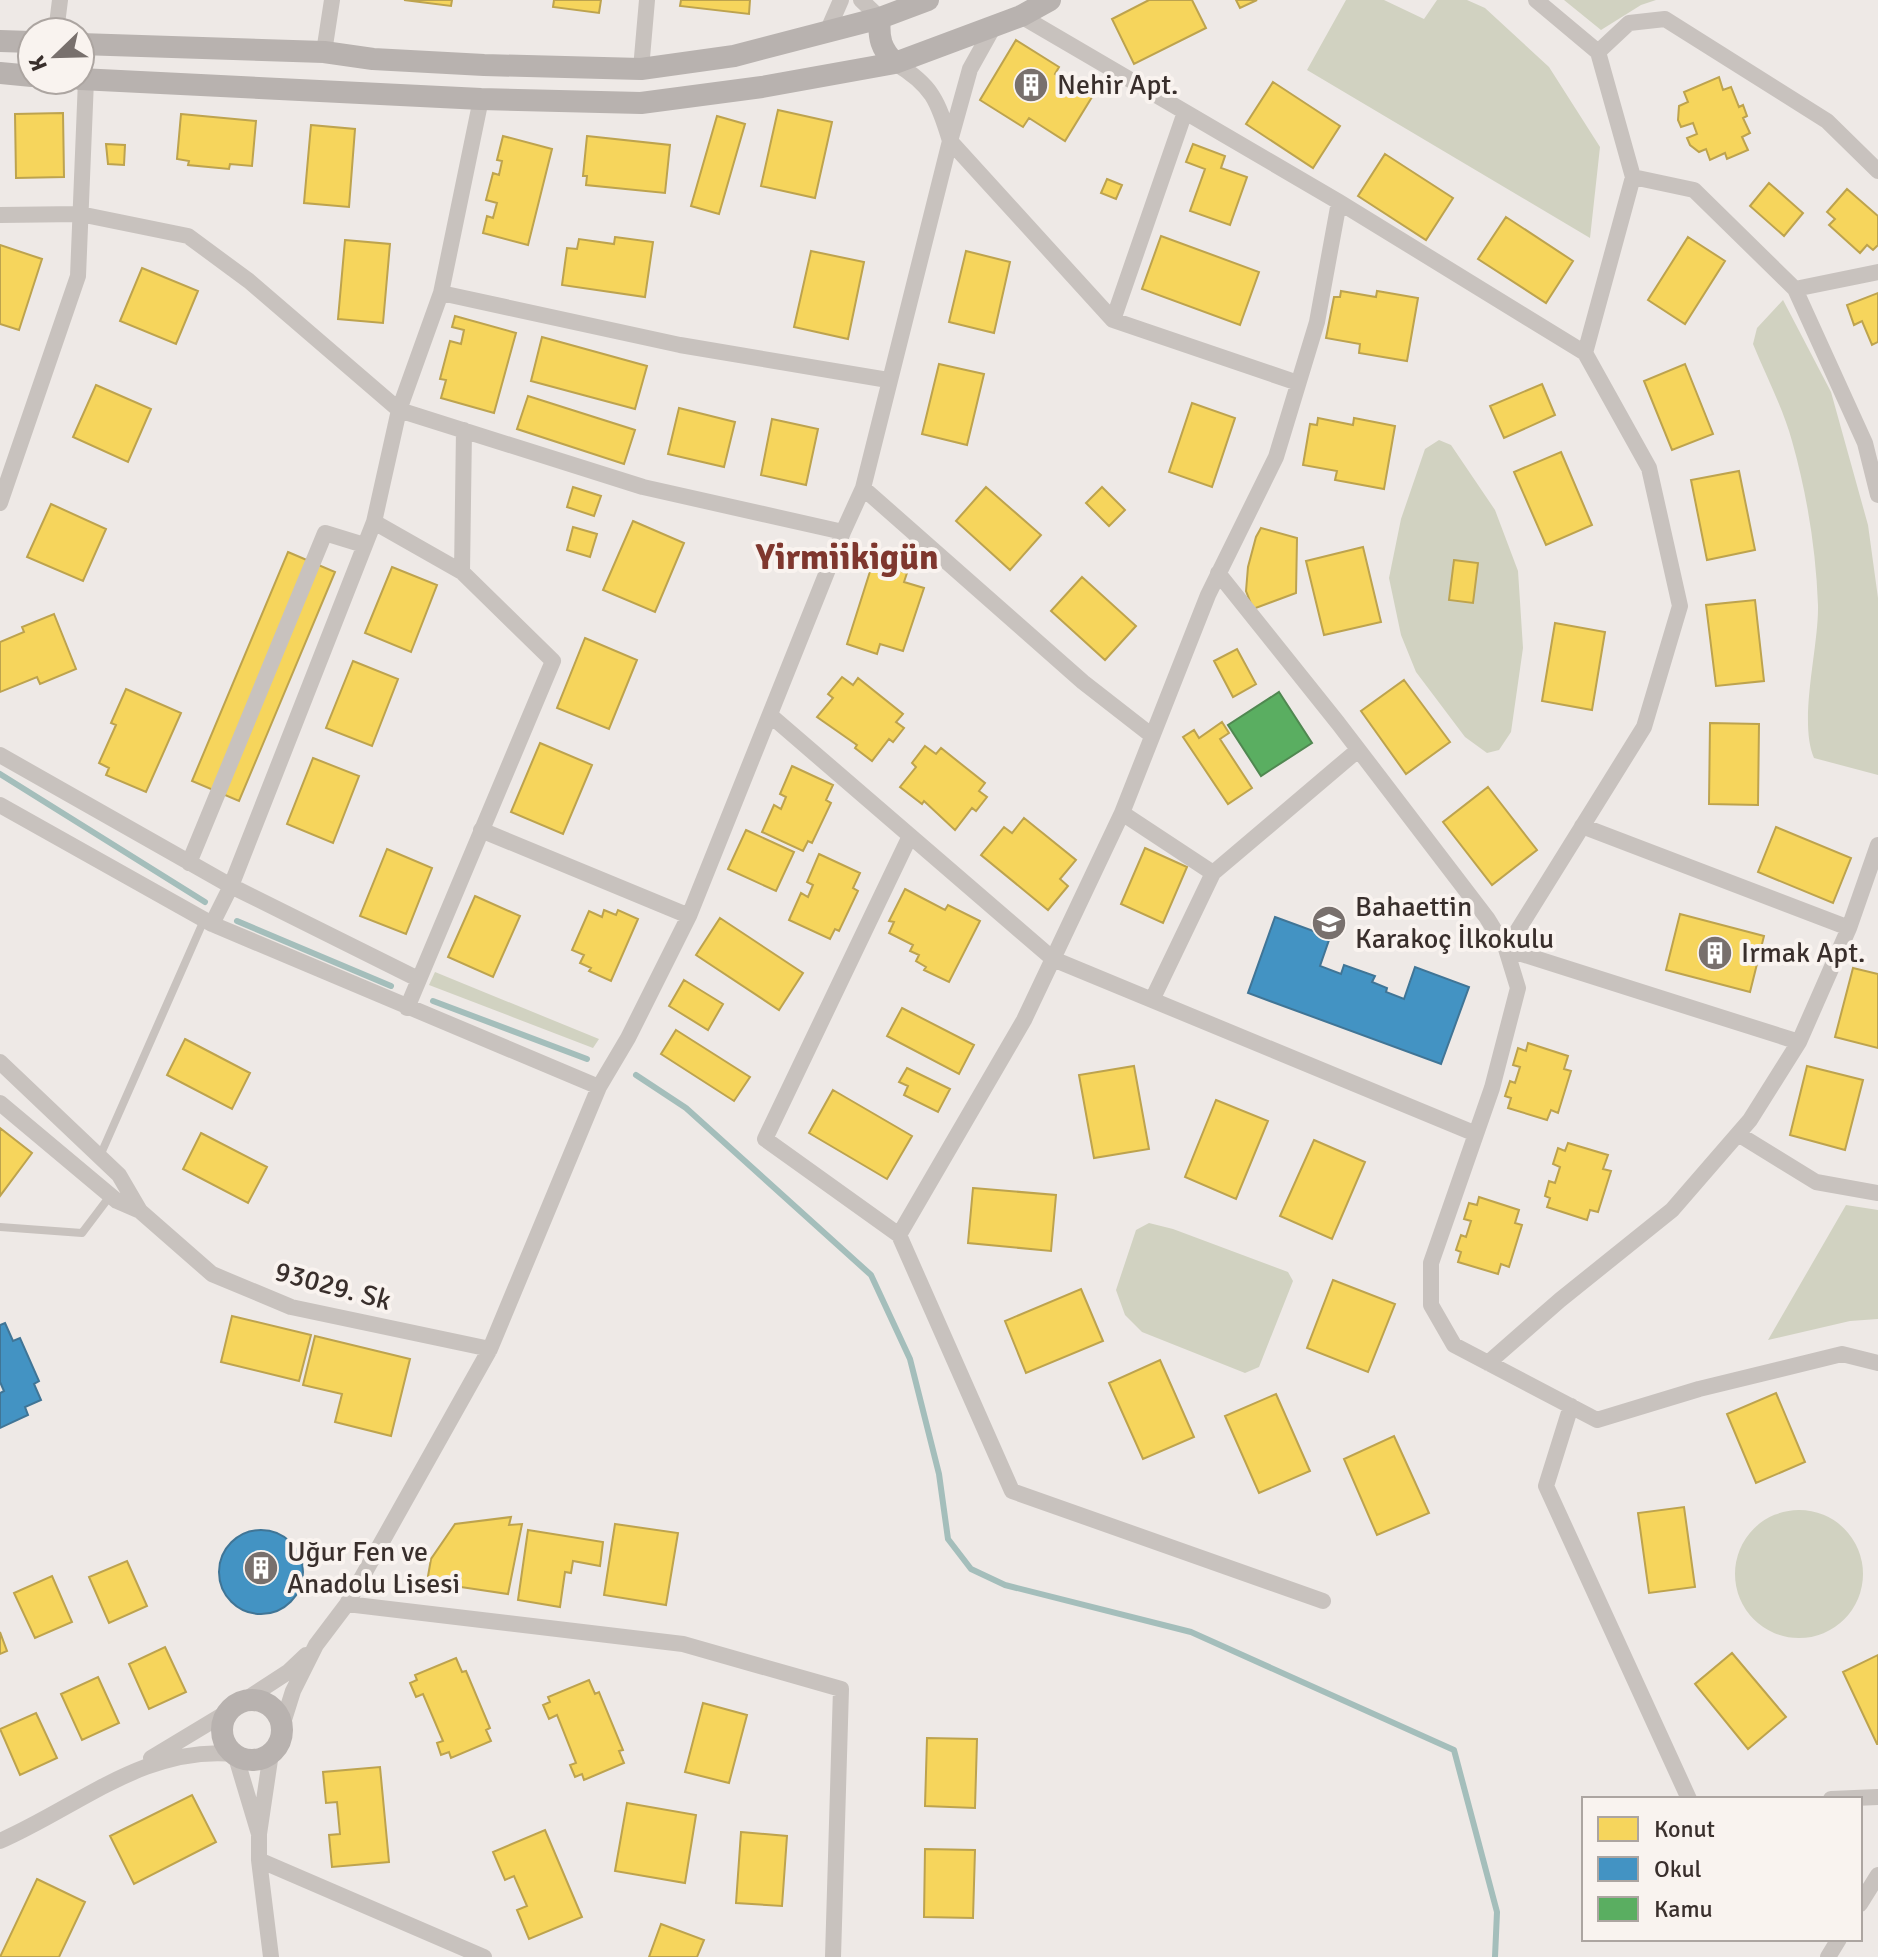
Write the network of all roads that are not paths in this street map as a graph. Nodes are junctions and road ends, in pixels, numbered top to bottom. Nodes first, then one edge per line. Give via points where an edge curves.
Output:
1 (332, 0) edge
2 (647, 0) edge
3 (841, 0) edge
4 (861, 0) edge
5 (928, 0) edge
6 (1050, 0) edge
7 (1536, 0) edge
8 (1010, 15) edge
9 (880, 18) junction
10 (827, 32) junction
11 (96, 45) edge
12 (324, 52) junction
13 (1598, 52) junction
14 (895, 63) junction
15 (641, 69) junction
16 (96, 80) edge
17 (83, 96) edge
18 (481, 99) junction
19 (1185, 112) junction
20 (950, 141) junction
21 (1878, 171) edge
22 (1633, 177) junction
23 (1339, 202) junction
24 (80, 214) junction
25 (0, 215) edge
26 (1878, 272) edge
27 (1795, 289) junction
28 (441, 293) junction
29 (1113, 320) junction
30 (1585, 353) junction
31 (888, 380) junction
32 (1298, 383) junction
33 (399, 410) junction
34 (464, 430) junction
35 (863, 488) junction
36 (1878, 495) edge
37 (0, 502) edge
38 (374, 522) junction
39 (843, 532) junction
40 (364, 545) junction
41 (462, 572) junction
42 (1218, 573) junction
43 (770, 715) junction
44 (1151, 735) junction
45 (1358, 750) junction
46 (0, 755) edge
47 (0, 805) edge
48 (1122, 813) junction
49 (1582, 826) junction
50 (481, 830) junction
51 (910, 836) junction
52 (1878, 845) edge
53 (189, 863) junction
54 (1213, 873) junction
55 (231, 886) junction
56 (689, 916) junction
57 (208, 922) junction
58 (1849, 928) junction
59 (1506, 949) junction
60 (1053, 959) junction
61 (418, 979) junction
62 (1152, 1000) junction
63 (407, 1008) junction
64 (1799, 1042) junction
65 (0, 1062) edge
66 (599, 1087) junction
67 (0, 1103) edge
68 (1476, 1134) junction
69 (1738, 1134) junction
70 (99, 1157) junction
71 (1878, 1193) edge
72 (111, 1196) junction
73 (140, 1211) junction
74 (0, 1227) edge
75 (899, 1235) junction
76 (490, 1349) junction
77 (1488, 1363) junction
78 (1878, 1363) edge
79 (1571, 1406) junction
80 (1323, 1601) dead end
81 (347, 1604) junction
82 (316, 1645) junction
83 (237, 1706) junction
84 (282, 1726) junction
85 (271, 1753) junction
86 (235, 1754) junction
87 (128, 1772) junction
88 (1688, 1797) edge
89 (259, 1834) junction
90 (0, 1841) edge
91 (259, 1860) junction
92 (1878, 1875) edge
93 (1862, 1901) edge
94 (271, 1957) edge
95 (484, 1957) edge
96 (833, 1957) edge

1 - 12 street
2 - 15 street
3 - 10 street
4 - 9 street
5 - 9 main road
6 - 8 main road
7 - 13 street
8 - 14 main road
8 - 19 street
8 - 20 street via 970,69
9 - 10 main road
9 - 14 main road via 878,35
10 - 15 main road via 734,56
11 - 12 main road
12 - 15 main road via 484,65
13 - 21 street via 1629,23 1665,19 1827,121
13 - 22 street
14 - 18 main road via 641,103
14 - 20 street via 918,77 939,105
16 - 18 main road
17 - 24 street
18 - 28 street
19 - 23 street
19 - 29 street
20 - 29 street
20 - 31 street
22 - 27 street via 1694,190
22 - 30 street
23 - 30 street
23 - 32 street via 1317,322
24 - 25 street
24 - 33 street via 188,236 249,281
24 - 37 street via 78,276
26 - 27 street
27 - 36 street via 1865,443
28 - 31 street via 680,345
28 - 33 street
29 - 32 street
30 - 49 street via 1649,468 1680,606 1644,727
31 - 35 street
32 - 42 street via 1276,457
33 - 34 street
33 - 38 street
34 - 39 street via 643,487
34 - 41 street
35 - 39 street
35 - 44 street via 1083,682
38 - 40 street
38 - 41 street
39 - 43 street
40 - 53 street via 325,533
40 - 55 street
41 - 50 street via 553,661
42 - 44 street
42 - 45 street
43 - 51 street
43 - 56 street
44 - 48 street
45 - 54 street
45 - 59 street
46 - 53 street
47 - 57 street
48 - 54 street
48 - 60 street
49 - 58 street
49 - 59 street
50 - 56 street
50 - 61 street
51 - 60 street
51 - 75 street via 765,1139
52 - 58 street
53 - 55 street
54 - 62 street
55 - 57 street
55 - 61 street
56 - 66 street
57 - 63 street
57 - 70 lane
58 - 64 street
59 - 64 street
59 - 68 street via 1518,988
60 - 62 street
60 - 75 street via 1024,1020
61 - 63 street
62 - 68 street
63 - 66 street
64 - 69 street
65 - 70 street, 93029. Sk
66 - 76 street
67 - 72 street, 93029. Sk
68 - 77 street via 1431,1263 1431,1305 1454,1345
69 - 71 street via 1816,1182
69 - 77 street via 1672,1210
70 - 73 street, 93029. Sk via 119,1175
72 - 73 street, 93029. Sk
72 - 74 lane via 82,1233
73 - 76 street, 93029. Sk via 212,1274 291,1307
75 - 80 street via 1012,1491
76 - 81 street
77 - 79 street
78 - 79 street via 1842,1354 1597,1420
79 - 88 street via 1546,1486
81 - 82 street
81 - 96 street via 683,1644 841,1689
82 - 83 street via 288,1672
82 - 84 street
83 - 84 main road via 265,1702
83 - 86 main road via 222,1729
83 - 87 street
84 - 85 main road
85 - 86 main road via 253,1759
85 - 89 street
86 - 87 street via 178,1756
86 - 89 street
87 - 90 street
89 - 91 street
91 - 94 street
91 - 95 street
92 - 93 street

